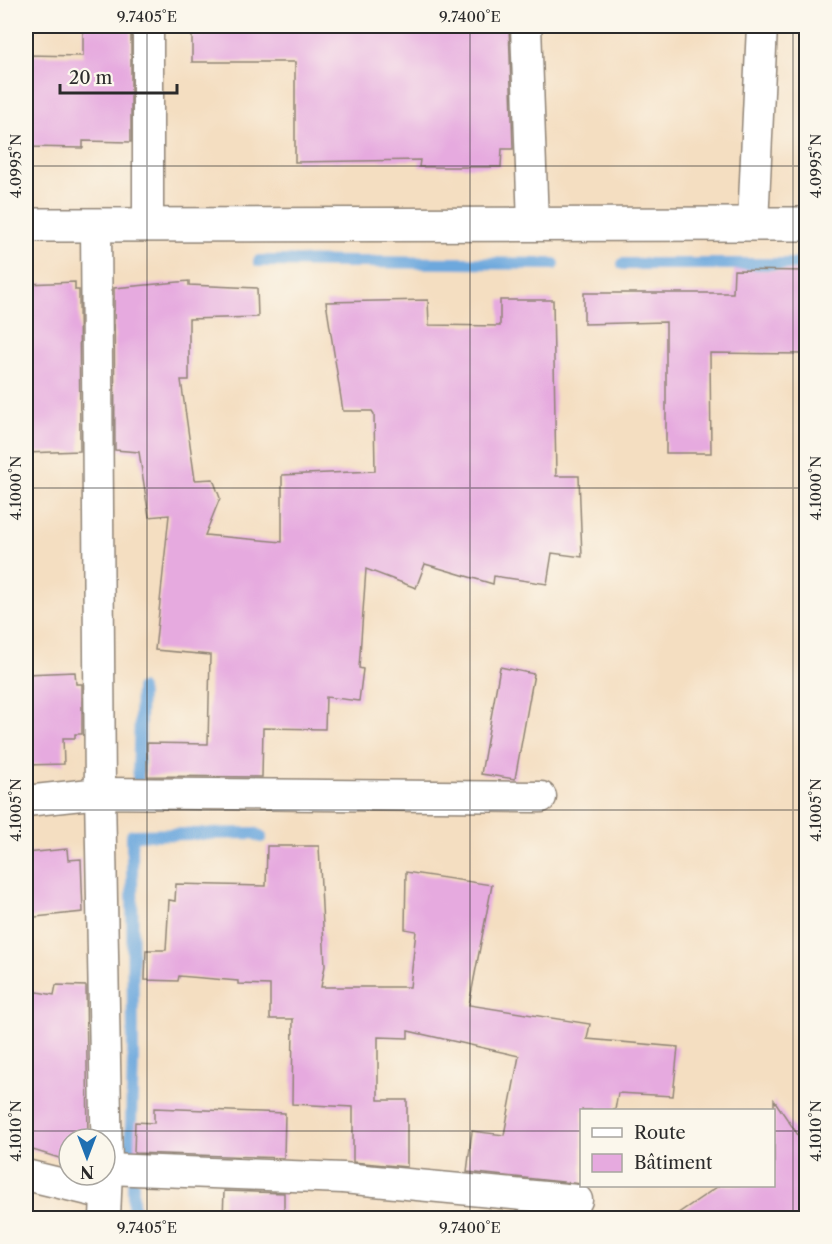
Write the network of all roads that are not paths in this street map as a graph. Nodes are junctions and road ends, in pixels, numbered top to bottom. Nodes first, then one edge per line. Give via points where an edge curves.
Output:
1 (148, 26) edge
2 (526, 26) edge
3 (762, 26) edge
4 (533, 224) junction
5 (753, 224) junction
6 (807, 224) edge
7 (26, 225) edge
8 (96, 225) junction
9 (148, 225) junction
10 (100, 793) junction
11 (541, 797) dead end
12 (26, 801) edge
13 (26, 1174) edge
14 (106, 1194) edge
15 (577, 1200) dead end

1 - 9 street
2 - 4 street
3 - 5 street
4 - 5 street
4 - 9 street
5 - 6 street
7 - 8 street
8 - 9 street
8 - 10 street
10 - 11 street
10 - 12 street
10 - 14 street
13 - 14 street
14 - 15 street via 342,1178

